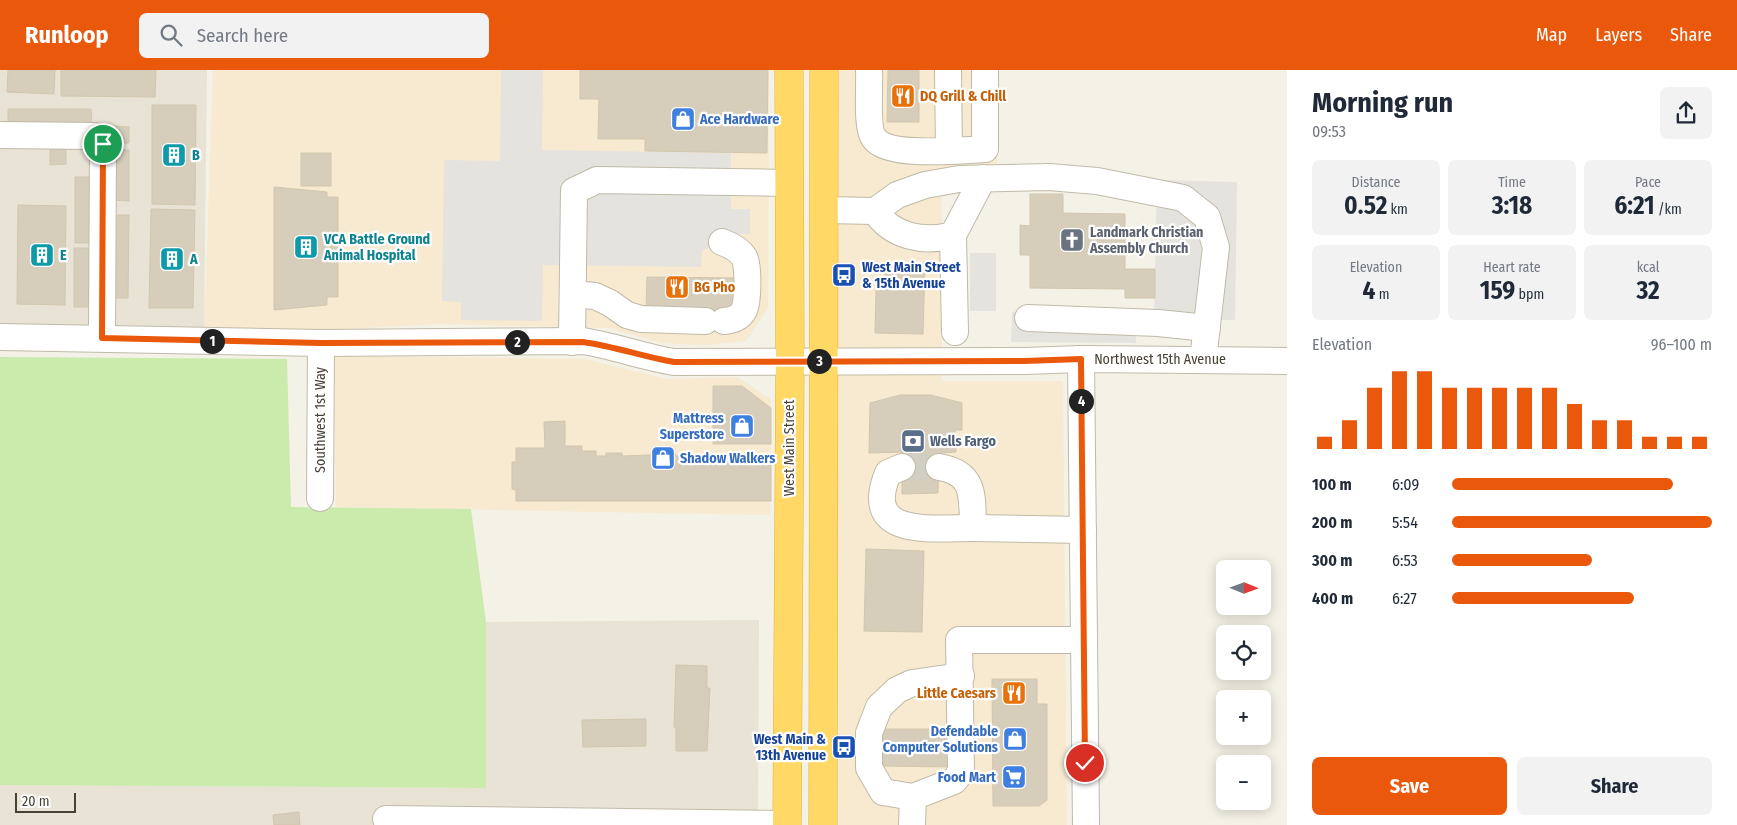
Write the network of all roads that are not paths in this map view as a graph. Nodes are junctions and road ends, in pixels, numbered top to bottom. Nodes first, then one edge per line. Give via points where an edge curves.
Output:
1 (789, 70) edge
2 (824, 70) edge
3 (870, 70) edge
4 (948, 70) edge
5 (985, 70) edge
6 (0, 135) edge
7 (948, 151) junction
8 (983, 178) junction
9 (788, 183) junction
10 (824, 210) junction
11 (875, 211) junction
12 (953, 234) junction
13 (722, 242) dead end
14 (573, 294) junction
15 (1028, 318) dead end
16 (1207, 328) junction
17 (955, 332) dead end
18 (0, 338) edge
19 (102, 338) junction
20 (572, 342) junction
21 (321, 343) junction
22 (1081, 359) junction
23 (1203, 360) junction
24 (1287, 360) edge
25 (790, 361) junction
26 (824, 361) junction
27 (902, 467) tunnel mouth
28 (939, 467) tunnel mouth
29 (320, 498) dead end
30 (973, 528) junction
31 (1083, 530) junction
32 (1084, 640) junction
33 (961, 676) junction
34 (912, 796) junction
35 (386, 819) dead end
36 (787, 825) edge
37 (823, 825) edge
38 (912, 825) edge
39 (1086, 825) edge

1 - 9 highway, West Main Street
2 - 10 highway
3 - 7 street via 870,128 873,138 893,150
4 - 7 street
5 - 7 street via 985,149
6 - 19 street via 95,136 101,139
8 - 11 street via 925,185 897,195
8 - 12 street
8 - 16 street via 1049,177 1097,181 1183,198 1207,217 1216,247
9 - 14 street via 597,180 574,191
9 - 25 highway, West Main Street
10 - 11 street
10 - 26 highway
11 - 12 street via 883,223 912,237 937,239
12 - 17 street
13 - 14 street via 736,248 747,264 746,305 739,316 715,321 641,319 627,315 595,296
14 - 20 street
15 - 16 street
16 - 23 street
18 - 19 street, Northwest 15th Avenue
19 - 21 street, Northwest 15th Avenue
20 - 21 street, Northwest 15th Avenue
20 - 25 street, Northwest 15th Avenue via 606,344 641,356 674,362
21 - 29 street, Southwest 1st Way
22 - 23 street, Northwest 15th Avenue
22 - 26 street, Northwest 15th Avenue
22 - 31 street
23 - 24 street, Northwest 15th Avenue
25 - 26 street, Northwest 15th Avenue
25 - 36 highway, West Main Street
26 - 37 highway
27 - 30 street via 888,473 881,490 883,511 893,522 922,527
28 - 30 street via 960,473 970,485
30 - 31 street
31 - 32 street
32 - 33 street via 959,640
32 - 39 street
33 - 34 street via 961,772 954,781
33 - 34 street via 912,683 898,690 879,707 869,733 869,768 883,792
34 - 38 street
35 - 36 street

